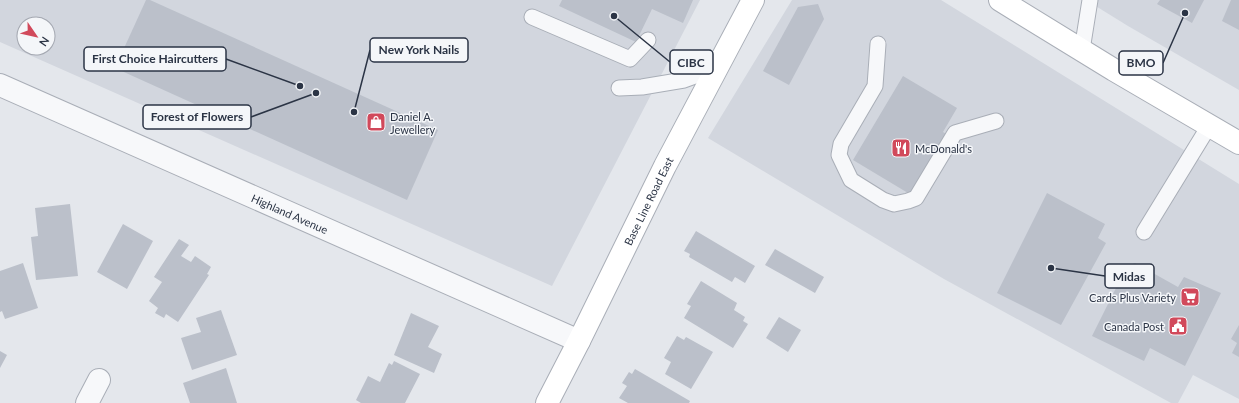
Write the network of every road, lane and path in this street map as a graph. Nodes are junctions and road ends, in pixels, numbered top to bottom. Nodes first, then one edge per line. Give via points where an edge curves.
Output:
1 (754, 0) edge
2 (1000, 0) edge
3 (1090, 0) edge
4 (532, 17) dead end
5 (648, 40) dead end
6 (878, 44) dead end
7 (1082, 50) junction
8 (717, 68) junction
9 (0, 85) edge
10 (619, 88) dead end
11 (996, 121) dead end
12 (1208, 126) junction
13 (1239, 143) edge
14 (1144, 232) dead end
15 (579, 341) junction
16 (99, 380) dead end
17 (87, 403) edge
18 (547, 403) edge

1 - 8 street, Base Line Road East
2 - 7 street
3 - 7 lane
4 - 5 lane via 630,59
6 - 11 lane via 875,86 842,144 839,155 851,180 883,200 894,204 908,202 916,198 955,132
7 - 12 street
8 - 10 lane via 684,80
8 - 15 street, Base Line Road East via 665,166
9 - 15 street, Highland Avenue
12 - 13 street
12 - 14 lane
15 - 18 street, Base Line Road East
16 - 17 street

